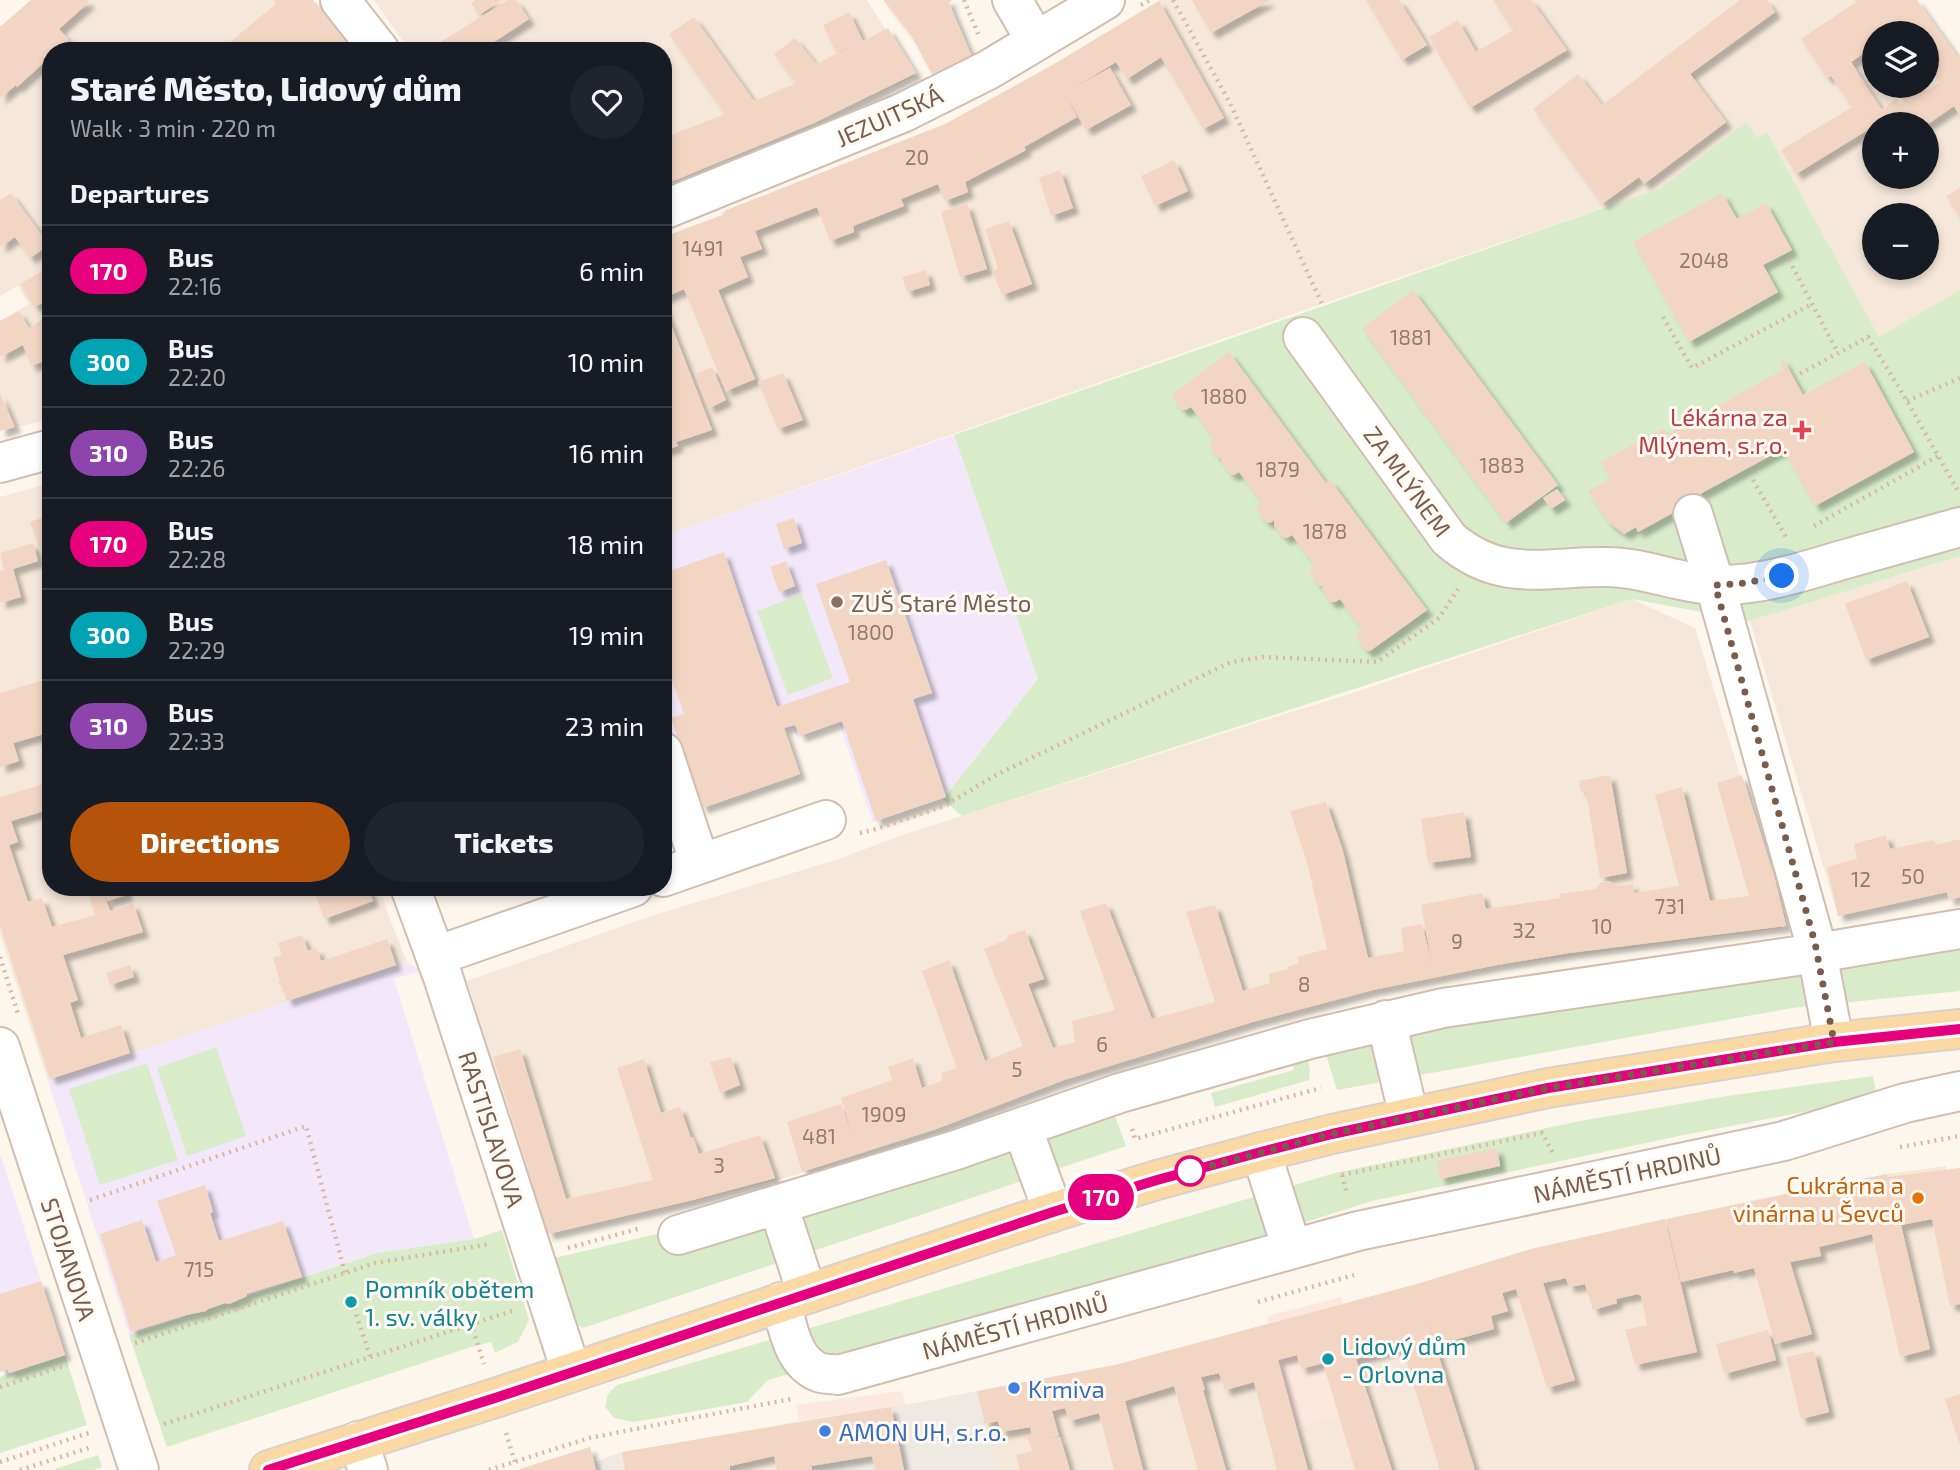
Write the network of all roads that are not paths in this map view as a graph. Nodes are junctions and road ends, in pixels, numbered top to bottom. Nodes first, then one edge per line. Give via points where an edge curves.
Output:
1 (340, 0) edge
2 (1012, 0) edge
3 (1105, 0) edge
4 (1036, 41) junction
5 (373, 42) edge
6 (672, 206) edge
7 (1303, 337) road end
8 (42, 451) edge
9 (0, 463) edge
10 (1693, 514) dead end
11 (1960, 527) edge
12 (1715, 585) junction
13 (672, 779) edge
14 (840, 827) road end
15 (700, 864) junction
16 (672, 874) edge
17 (413, 896) edge
18 (608, 896) edge
19 (1960, 929) edge
20 (1817, 953) junction
21 (436, 956) junction
22 (1386, 1020) junction
23 (1960, 1029) edge
24 (1834, 1042) junction
25 (2, 1057) edge
26 (1960, 1091) edge
27 (1409, 1117) junction
28 (1023, 1127) junction
29 (1261, 1152) junction
30 (778, 1205) junction
31 (1053, 1212) junction
32 (678, 1236) dead end
33 (1292, 1249) junction
34 (794, 1298) junction
35 (571, 1371) junction
36 (133, 1453) edge
37 (363, 1455) edge
38 (269, 1470) edge

1 - 5 street
2 - 4 street
3 - 4 street, JEZUITSKÁ
4 - 6 street, JEZUITSKÁ via 902,113
7 - 12 street, ZA MLÝNEM via 1449,539 1478,560 1521,570 1615,567
8 - 9 street
10 - 12 street
11 - 12 street, ZA MLÝNEM via 1804,571
12 - 20 street
13 - 15 street
14 - 15 street
15 - 16 street
17 - 21 street, RASTISLAVOVA
18 - 21 street
19 - 20 street
20 - 22 street
20 - 24 street
21 - 35 street, RASTISLAVOVA
22 - 27 street
22 - 28 street via 1120,1093
23 - 24 main road
24 - 27 main road via 1548,1088
25 - 36 street, STOJANOVA
26 - 33 street, NÁMĚSTÍ HRDINŮ via 1784,1141
27 - 29 main road
28 - 30 street
28 - 31 street
29 - 31 main road
29 - 33 street
30 - 32 street
30 - 34 street, NÁMĚSTÍ HRDINŮ
31 - 34 main road
33 - 34 street, NÁMĚSTÍ HRDINŮ via 838,1375 821,1373 795,1350
34 - 35 main road
35 - 37 main road
37 - 38 main road

